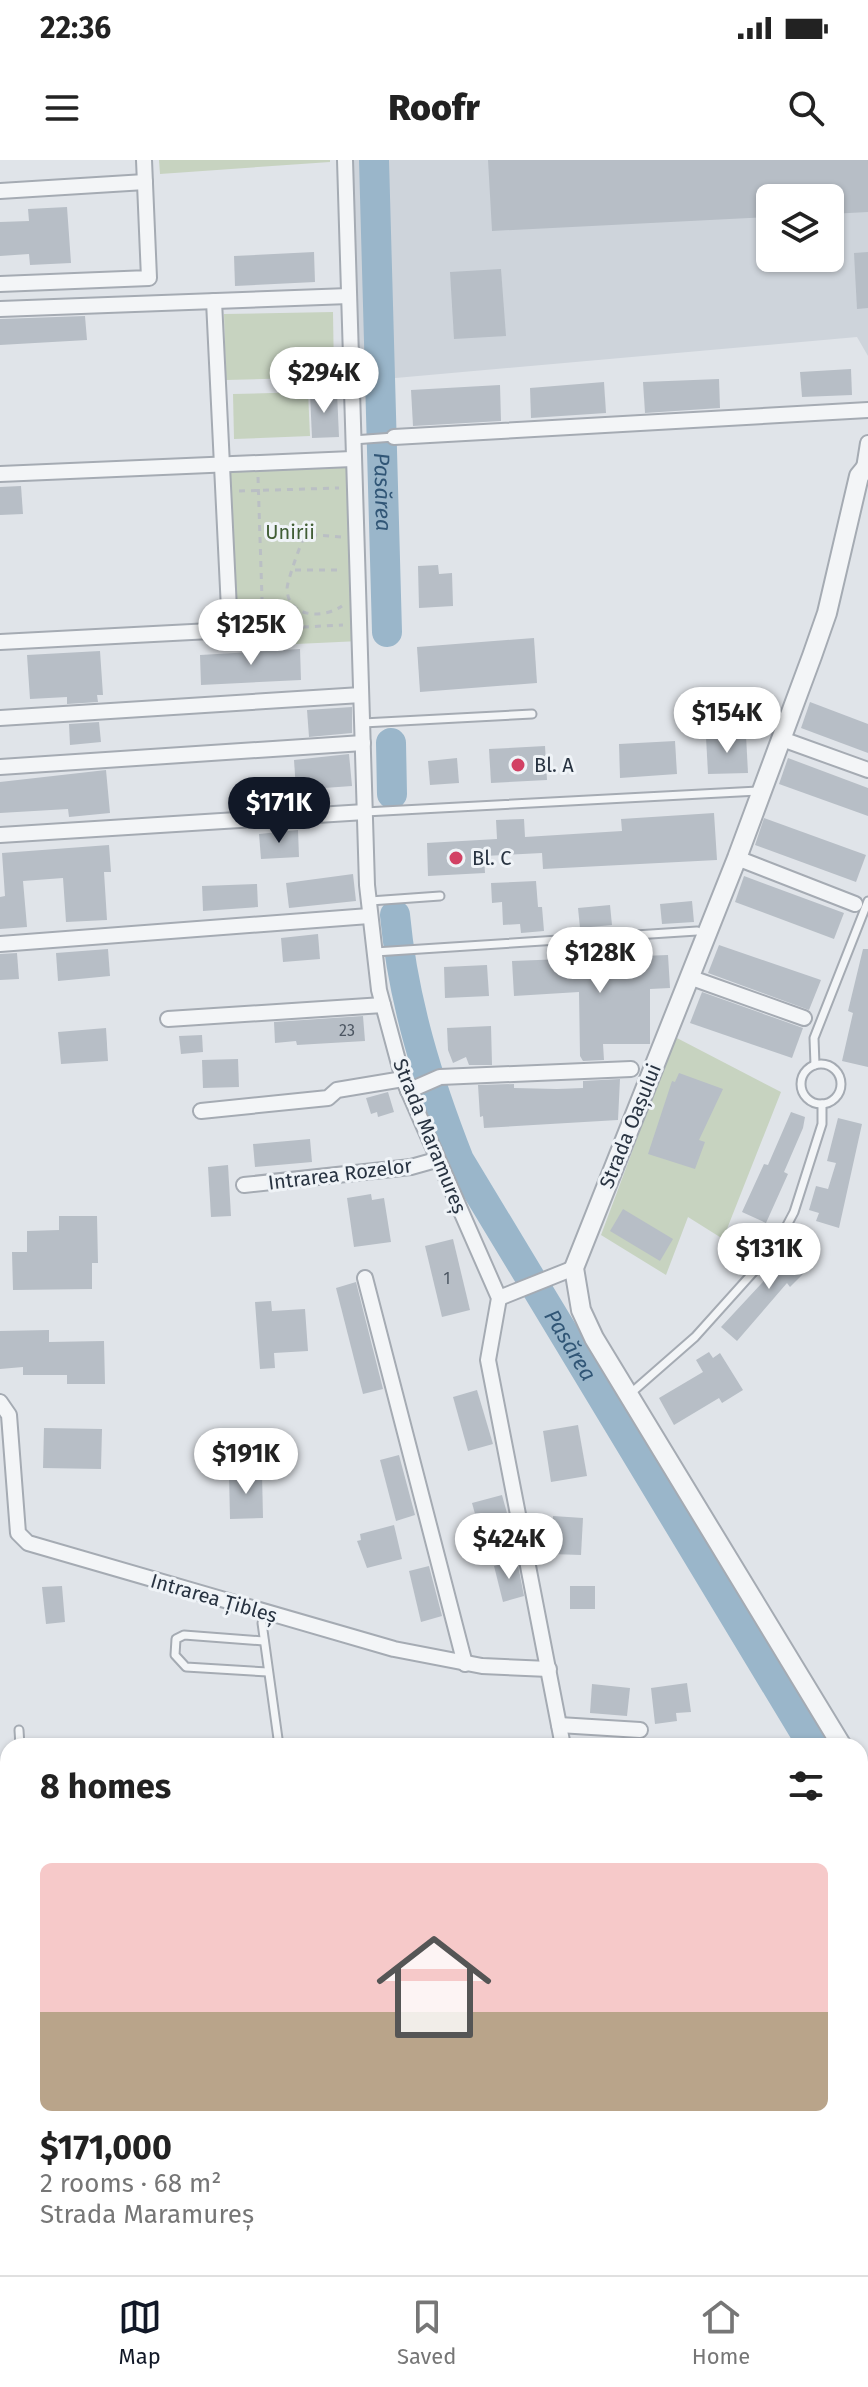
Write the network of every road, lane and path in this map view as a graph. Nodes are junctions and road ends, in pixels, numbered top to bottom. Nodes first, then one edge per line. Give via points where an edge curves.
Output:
1 (144, 160) edge
2 (345, 160) edge
3 (145, 182) junction
4 (0, 191) edge
5 (0, 284) edge
6 (349, 296) junction
7 (214, 301) junction
8 (0, 309) edge
9 (868, 410) edge
10 (394, 437) joint
11 (353, 440) junction
12 (868, 443) edge
13 (352, 459) junction
14 (257, 463) junction
15 (221, 464) junction
16 (866, 466) edge
17 (0, 474) edge
18 (342, 488) dead end
19 (259, 490) junction
20 (223, 491) junction
21 (345, 538) dead end
22 (347, 560) dead end
23 (295, 570) junction
24 (353, 572) junction
25 (290, 603) junction
26 (262, 617) junction
27 (359, 624) junction
28 (263, 629) junction
29 (230, 630) junction
30 (0, 642) edge
31 (361, 695) junction
32 (532, 714) dead end
33 (0, 718) edge
34 (362, 723) junction
35 (782, 739) junction
36 (363, 743) junction
37 (0, 767) edge
38 (868, 770) edge
39 (763, 791) junction
40 (365, 812) junction
41 (0, 835) edge
42 (737, 858) junction
43 (440, 896) dead end
44 (861, 902) edge
45 (373, 906) junction
46 (697, 931) dead end
47 (0, 944) edge
48 (380, 952) junction
49 (689, 977) junction
50 (383, 1005) junction
51 (804, 1018) dead end
52 (168, 1019) dead end
53 (815, 1065) junction
54 (631, 1069) dead end
55 (405, 1085) junction
56 (822, 1104) junction
57 (201, 1111) dead end
58 (436, 1160) junction
59 (244, 1185) dead end
60 (574, 1268) junction
61 (365, 1278) dead end
62 (499, 1298) junction
63 (629, 1394) junction
64 (0, 1402) edge
65 (262, 1623) dead end
66 (264, 1641) junction
67 (465, 1664) junction
68 (549, 1669) junction
69 (268, 1672) junction
70 (559, 1725) junction
71 (19, 1730) dead end
72 (640, 1730) dead end
73 (20, 1738) edge
74 (278, 1738) edge
75 (561, 1738) edge
76 (837, 1738) edge

1 - 3 street
2 - 6 street, Strada Maramureș
3 - 4 street
3 - 5 street via 149,278
6 - 7 street
6 - 11 street, Strada Maramureș
7 - 8 street
7 - 15 street
9 - 10 street
10 - 11 lane
11 - 13 street, Strada Maramureș
12 - 16 street
13 - 14 street
13 - 24 street, Strada Maramureș
14 - 15 street
14 - 19 path
15 - 17 street
15 - 20 street
16 - 35 street, Strada Oașului via 859,476 824,621
18 - 19 path
19 - 20 path
19 - 26 path
20 - 29 street
21 - 23 path via 308,536 297,552
22 - 24 path
23 - 24 path
23 - 25 path via 287,589
24 - 25 path via 342,607 316,615
24 - 27 street, Strada Maramureș
25 - 26 path
26 - 28 path
27 - 28 path
27 - 31 street, Strada Maramureș
28 - 29 path
29 - 30 street
31 - 33 street
31 - 34 street, Strada Maramureș
32 - 34 lane
34 - 36 street, Strada Maramureș
35 - 38 street
35 - 39 street, Strada Oașului
36 - 37 street
36 - 40 street, Strada Maramureș
39 - 40 lane
39 - 42 street, Strada Oașului
40 - 41 street
40 - 45 street, Strada Maramureș
42 - 44 street
42 - 49 street, Strada Oașului
43 - 45 lane
44 - 53 lane via 814,1038
45 - 47 street
45 - 48 street, Strada Maramureș
46 - 48 lane
48 - 50 street, Strada Maramureș
49 - 51 street
49 - 60 street, Strada Oașului
50 - 52 street
50 - 55 street, Strada Maramureș
53 - 56 lane via 804,1073 802,1091 810,1101
53 - 56 lane via 834,1069 840,1080 834,1099
54 - 55 street via 440,1077
55 - 57 street
55 - 58 street, Strada Maramureș
56 - 63 lane via 822,1124 794,1212 775,1248 695,1337
58 - 59 street, Intrarea Rozelor
58 - 62 street, Strada Maramureș
60 - 62 street
60 - 63 street via 581,1310
61 - 67 street
62 - 68 street via 488,1360
63 - 76 street
64 - 67 street, Intrarea Țibleș via 9,1415 18,1533 28,1543 354,1639
65 - 66 lane
66 - 69 lane
66 - 69 lane via 184,1635 176,1639 175,1655 186,1667
67 - 68 street, Intrarea Țibleș
68 - 70 street
69 - 74 lane
70 - 72 street
70 - 75 street
71 - 73 lane

